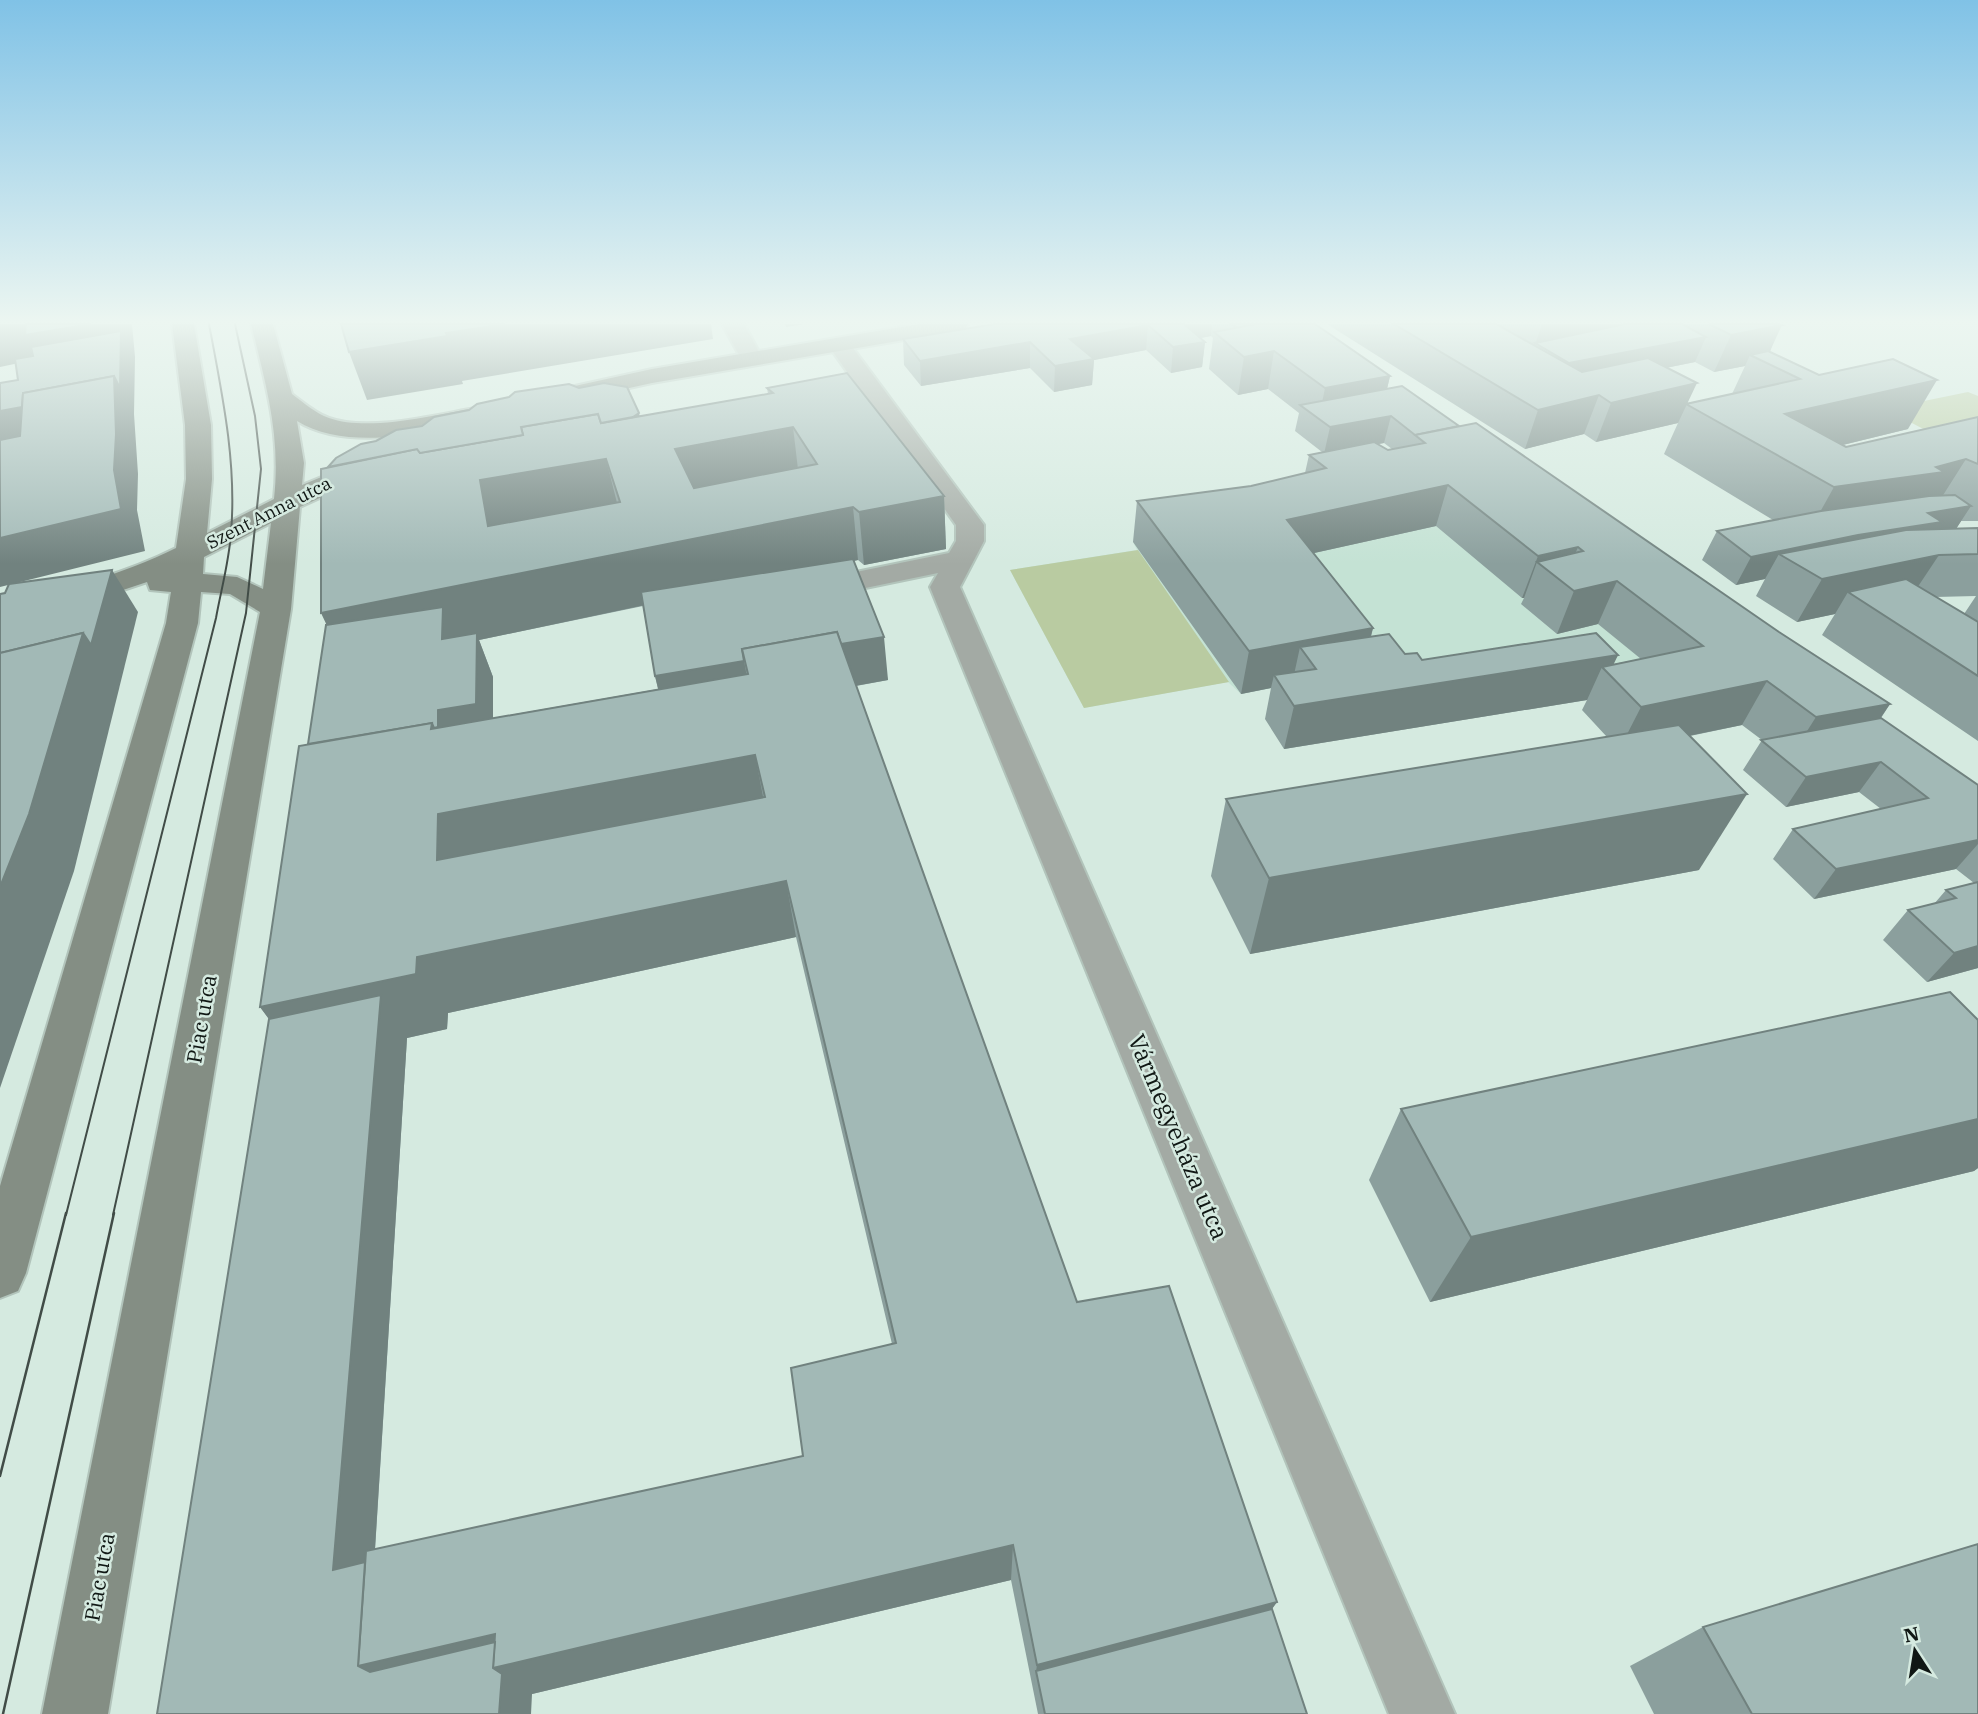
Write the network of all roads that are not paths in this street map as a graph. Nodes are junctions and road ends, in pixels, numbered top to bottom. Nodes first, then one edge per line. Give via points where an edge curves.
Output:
1 (194, 404) edge
2 (282, 404) edge
3 (291, 404) edge
4 (882, 404) edge
5 (287, 504) junction
6 (188, 568) junction
7 (951, 573) junction
8 (784, 596) edge
9 (276, 609) junction
10 (0, 614) edge
11 (0, 1273) edge
12 (75, 1714) edge
13 (1422, 1714) edge

1 - 6 street via 199,479
2 - 5 street, Piac utca via 291,463
3 - 5 street, Szent Anna utca via 319,424 340,427 396,429 498,412
4 - 7 street via 970,525 970,541
5 - 6 street, Szent Anna utca
5 - 9 street, Piac utca
6 - 9 street via 237,586
6 - 10 street
6 - 11 street via 182,623
7 - 8 street
7 - 13 street, Vármegyeháza utca
9 - 12 street, Piac utca

